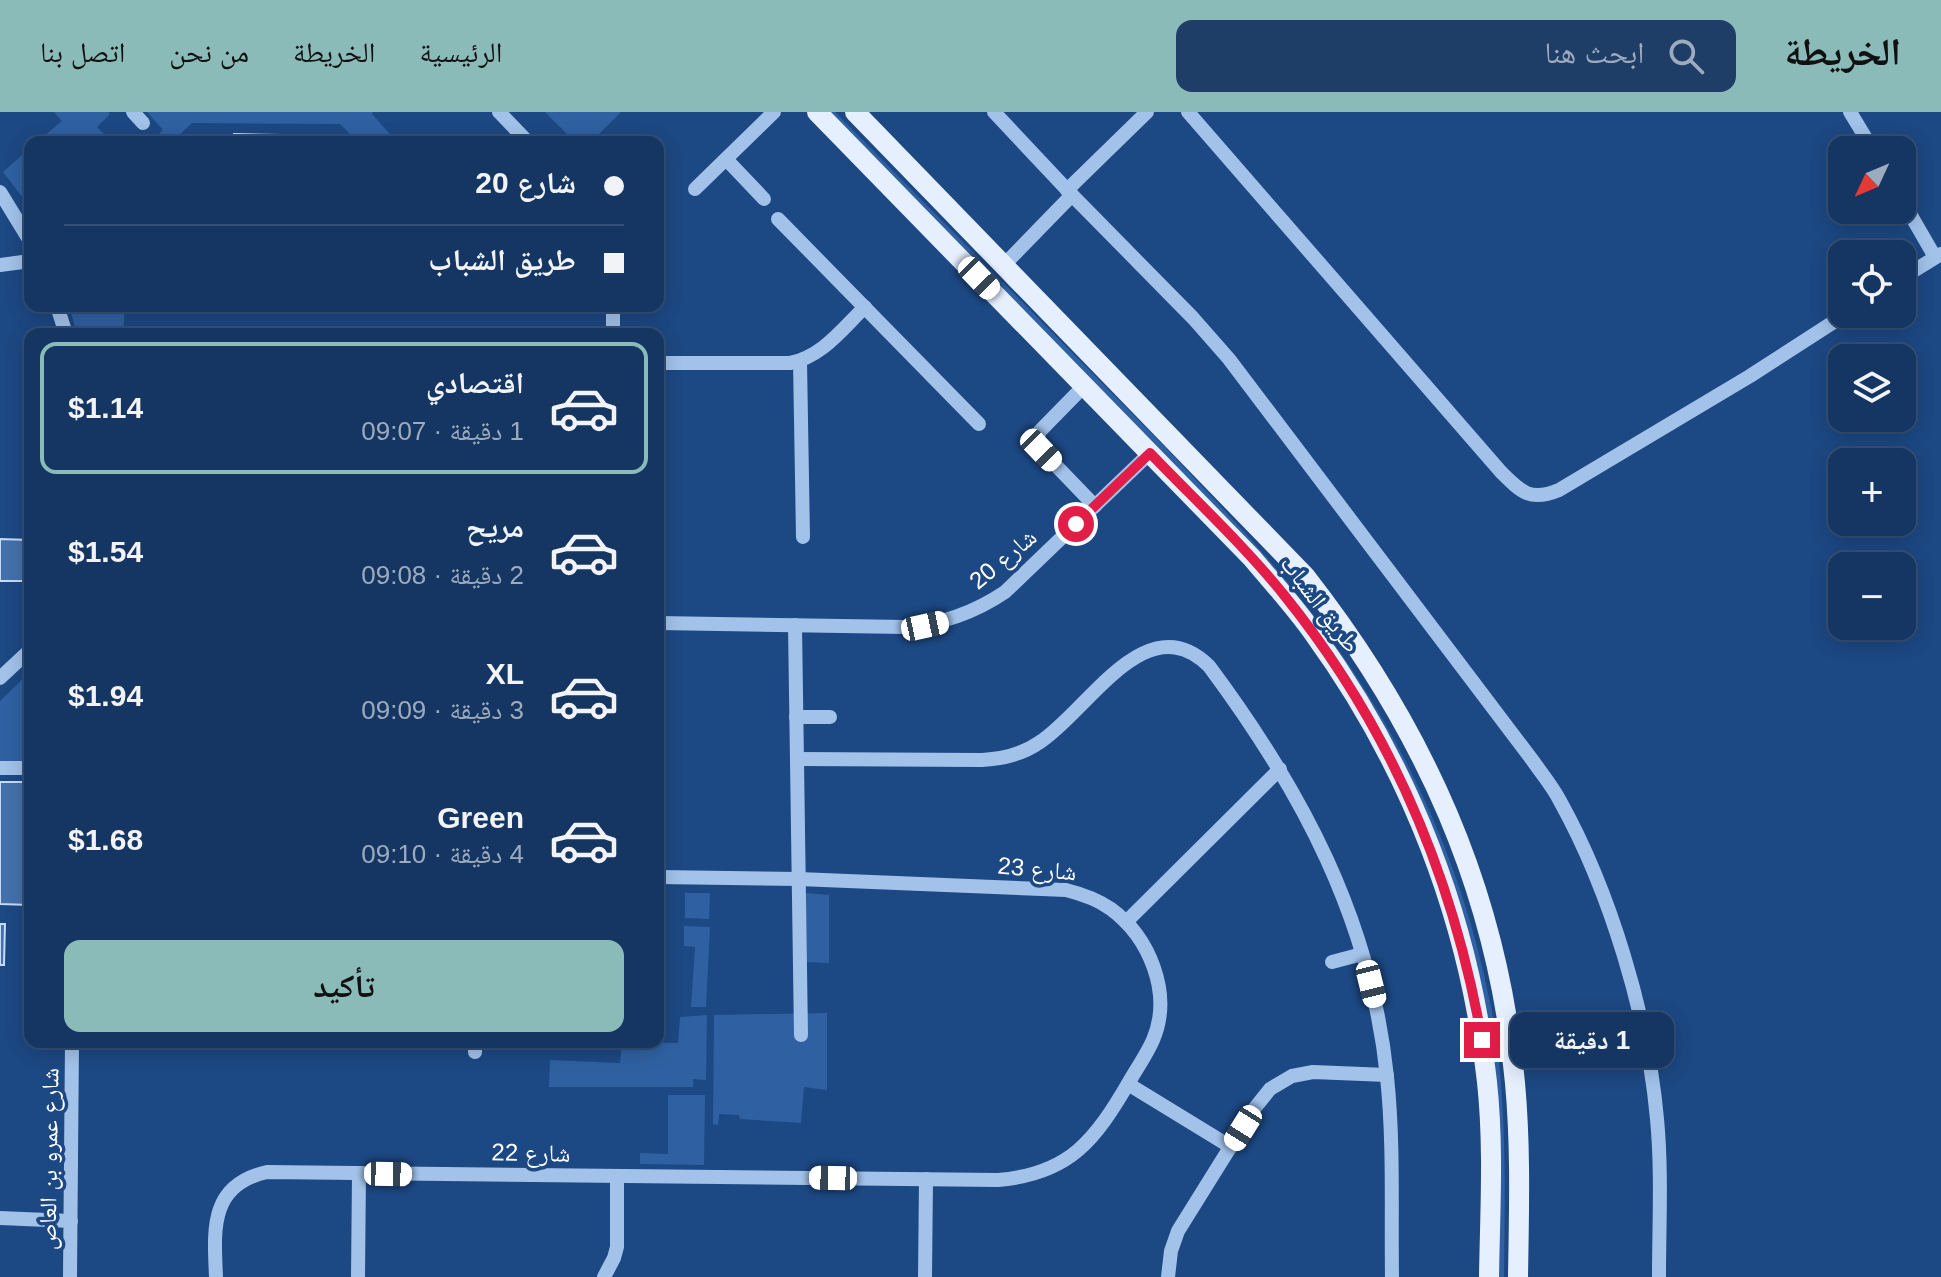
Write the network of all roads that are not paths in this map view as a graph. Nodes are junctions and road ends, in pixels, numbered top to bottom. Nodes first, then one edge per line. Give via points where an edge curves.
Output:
1 (499, 112) edge
2 (774, 112) edge
3 (817, 112) edge
4 (855, 112) edge
5 (994, 112) edge
6 (1147, 112) edge
7 (1188, 112) edge
8 (1850, 112) edge
9 (522, 136) edge
10 (1865, 136) edge
11 (726, 159) junction
12 (695, 189) dead end
13 (0, 192) edge
14 (1070, 193) junction
15 (764, 199) dead end
16 (778, 219) dead end
17 (1916, 222) edge
18 (24, 231) edge
19 (1938, 256) edge
20 (24, 262) edge
21 (0, 265) edge
22 (1003, 266) junction
23 (1916, 269) edge
24 (865, 307) junction
25 (1828, 326) edge
26 (800, 361) junction
27 (664, 363) edge
28 (1084, 386) junction
29 (979, 424) dead end
30 (1150, 453) junction
31 (1095, 506) junction
32 (803, 537) dead end
33 (664, 623) edge
34 (795, 625) junction
35 (24, 656) edge
36 (0, 678) edge
37 (796, 717) junction
38 (830, 717) dead end
39 (797, 759) junction
40 (0, 768) edge
41 (24, 768) edge
42 (1280, 769) junction
43 (664, 877) edge
44 (799, 879) junction
45 (1126, 922) junction
46 (1362, 954) junction
47 (1332, 962) dead end
48 (801, 1035) dead end
49 (72, 1048) edge
50 (1387, 1075) junction
51 (1128, 1084) junction
52 (1231, 1147) junction
53 (359, 1173) junction
54 (617, 1176) junction
55 (926, 1179) junction
56 (0, 1218) edge
57 (71, 1221) junction
58 (70, 1277) edge
59 (216, 1277) edge
60 (358, 1277) edge
61 (604, 1277) edge
62 (925, 1277) edge
63 (1168, 1277) edge
64 (1392, 1277) edge
65 (1489, 1277) edge
66 (1518, 1277) edge
67 (1659, 1277) edge

1 - 9 street
2 - 11 street
3 - 28 main road, طريق الشباب
4 - 22 main road, طريق الشباب
5 - 14 street
6 - 14 street
7 - 25 street via 1501,472 1526,494 1543,496 1559,490
8 - 10 street
11 - 12 street
11 - 15 street
13 - 18 street
14 - 22 street
14 - 67 street via 1238,371 1559,798 1614,924 1651,1069 1658,1120
16 - 24 street
17 - 19 street
19 - 23 street
20 - 21 street
22 - 66 main road, طريق الشباب via 1305,576 1362,652 1432,776 1467,864 1502,993 1518,1126
24 - 26 street via 820,351
24 - 29 street
26 - 27 street
26 - 32 street
28 - 30 main road, طريق الشباب
28 - 31 street via 1037,437 1041,450
30 - 31 street, شارع 20
30 - 65 main road, طريق الشباب via 1252,558 1313,632 1365,712 1410,797 1458,930 1482,1040 1491,1124
31 - 34 street, شارع 20 via 1005,592 961,616 925,626
33 - 34 street, شارع 20
34 - 37 street
35 - 36 street
37 - 38 street
37 - 39 street
39 - 42 street via 982,760 1019,753 1054,732 1135,656 1164,647 1184,649 1209,666
39 - 44 street
40 - 41 street
42 - 45 street
42 - 46 street via 1329,862
43 - 44 street, شارع 23
44 - 45 street, شارع 23 via 1066,890 1096,900
44 - 48 street
45 - 51 street, شارع 23 via 1150,956 1160,998 1153,1039
46 - 47 street
46 - 50 street
49 - 57 street, شارع عمرو بن العاص
50 - 52 street via 1292,1076 1261,1099
50 - 64 street
51 - 52 street
51 - 55 street, شارع 23 via 1091,1140 1054,1166 1013,1179
52 - 63 street via 1178,1231
53 - 54 street, شارع 22
53 - 59 street, شارع 22 via 267,1172 241,1183 216,1219
53 - 60 street
54 - 55 street, شارع 22
54 - 61 street via 617,1247
55 - 62 street
56 - 57 street
57 - 58 street, شارع عمرو بن العاص

